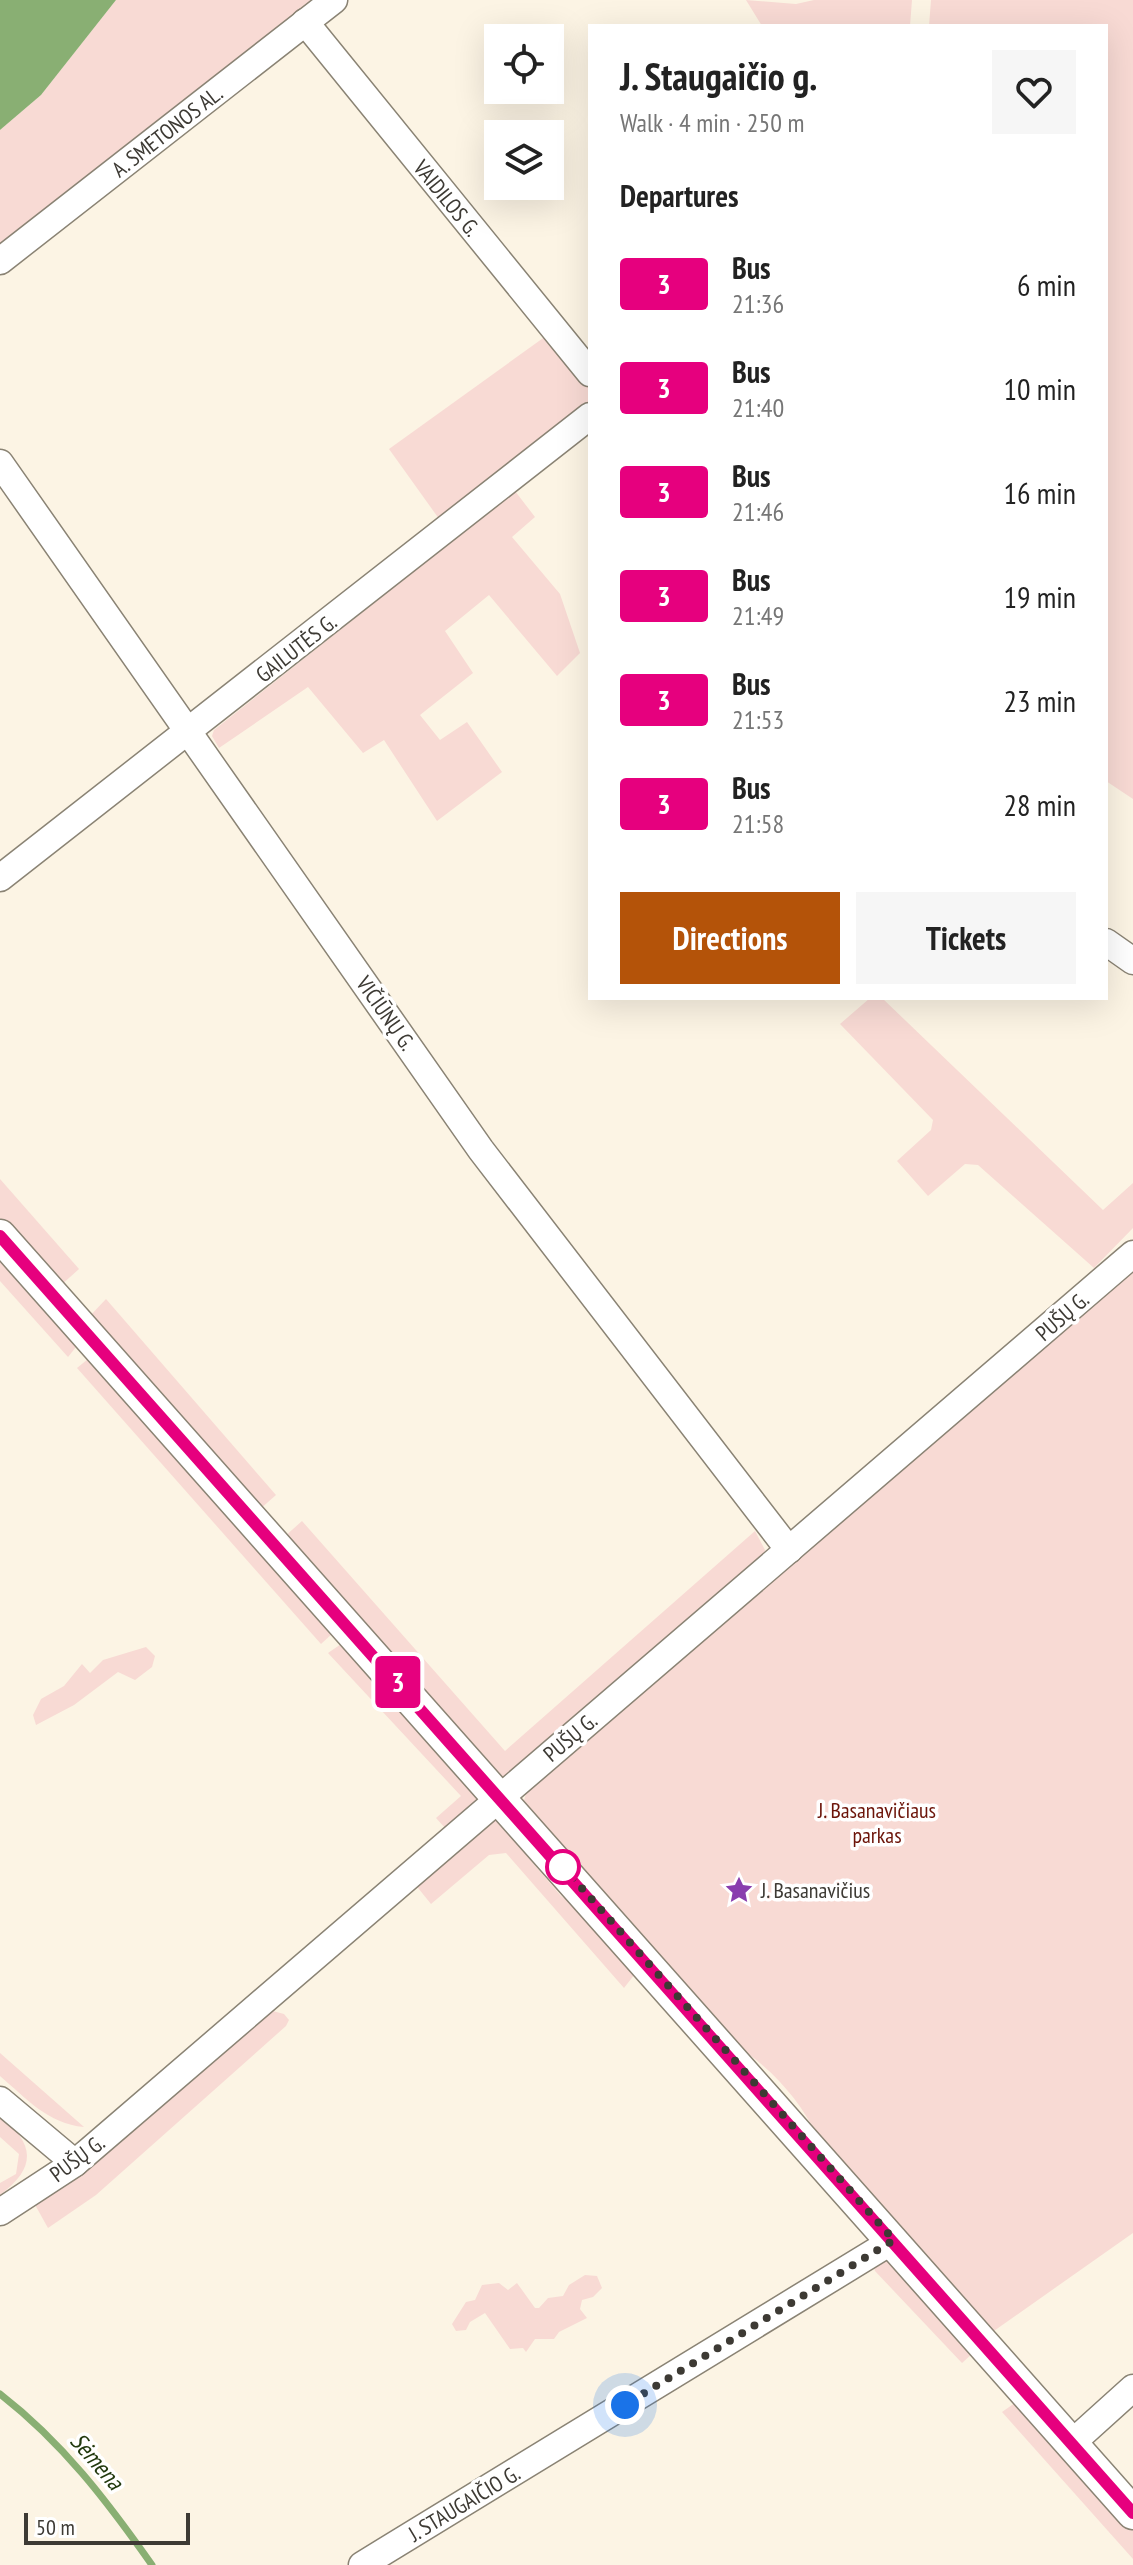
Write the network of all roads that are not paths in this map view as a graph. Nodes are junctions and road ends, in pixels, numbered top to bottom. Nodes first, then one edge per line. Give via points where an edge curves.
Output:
1 (334, 0) edge
2 (305, 22) junction
3 (0, 261) edge
4 (588, 371) edge
5 (588, 418) edge
6 (0, 463) edge
7 (190, 733) junction
8 (0, 878) edge
9 (1108, 943) edge
10 (1133, 961) edge
11 (0, 1236) edge
12 (1133, 1254) edge
13 (789, 1550) junction
14 (500, 1797) junction
15 (0, 2100) edge
16 (75, 2163) junction
17 (0, 2212) edge
18 (894, 2240) junction
19 (1133, 2388) edge
20 (1072, 2443) junction
21 (1133, 2513) edge
22 (362, 2565) edge

1 - 2 street, A. SMETONOS AL.
2 - 3 street, A. SMETONOS AL.
2 - 4 street, VAIDILOS G.
5 - 7 street, GAILUTĖS G.
6 - 7 street, VIČIŪNŲ G.
7 - 8 street, GAILUTĖS G.
7 - 13 street, VIČIŪNŲ G. via 481,1150
9 - 10 street
11 - 14 street
12 - 13 street, PUŠŲ G.
13 - 14 street, PUŠŲ G.
14 - 16 street, PUŠŲ G.
14 - 18 street
15 - 16 street
16 - 17 street, PUŠŲ G.
18 - 20 street
18 - 22 street, J. STAUGAIČIO G.
19 - 20 street
20 - 21 street

